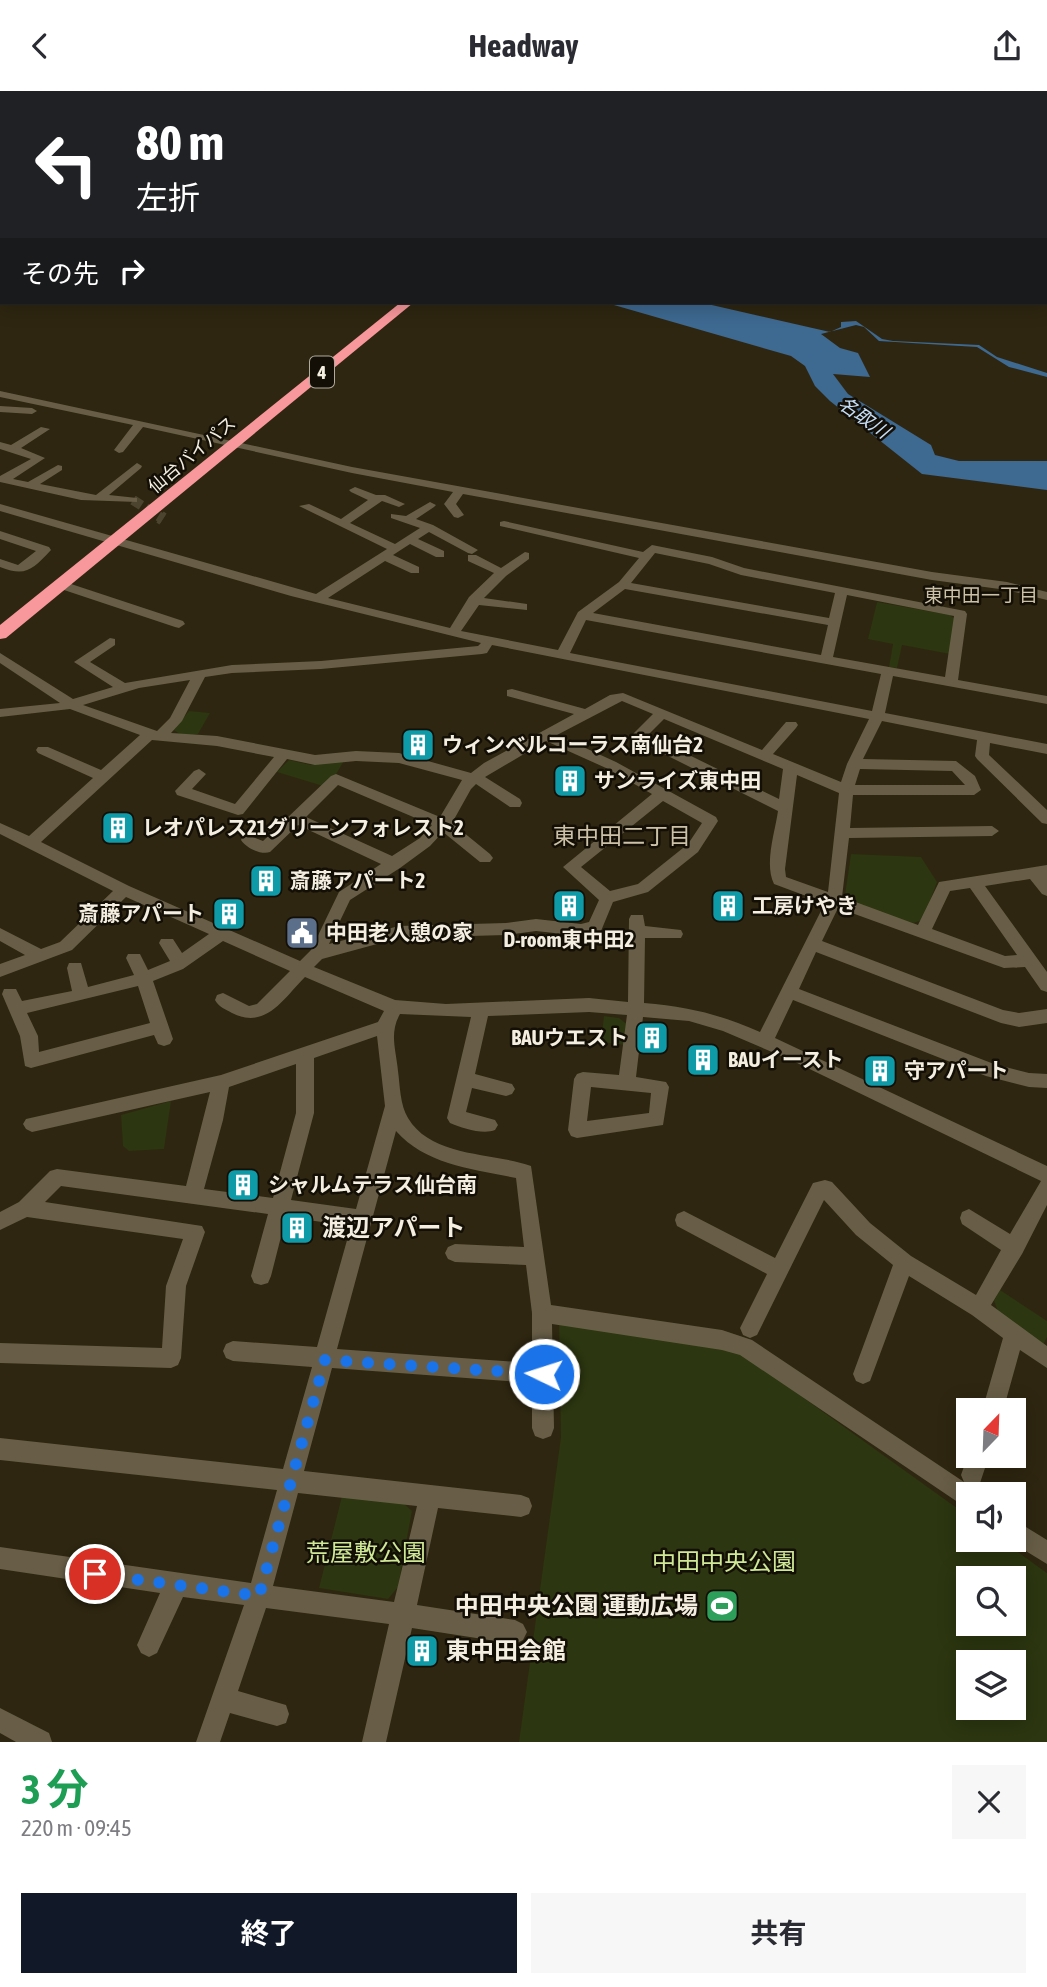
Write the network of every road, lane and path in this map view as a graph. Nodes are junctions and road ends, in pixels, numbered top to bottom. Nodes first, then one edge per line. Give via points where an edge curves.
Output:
1 (396, 305) edge
2 (404, 305) edge
3 (0, 396) edge
4 (0, 409) edge
5 (63, 415) junction
6 (115, 419) junction
7 (139, 427) junction
8 (45, 429) dead end
9 (231, 441) junction
10 (0, 445) edge
11 (12, 449) junction
12 (257, 449) junction
13 (119, 450) dead end
14 (137, 467) dead end
15 (58, 468) dead end
16 (2, 479) edge
17 (32, 485) junction
18 (355, 490) dead end
19 (459, 491) junction
20 (99, 498) junction
21 (133, 500) tunnel mouth
22 (377, 500) junction
23 (400, 504) dead end
24 (430, 505) dead end
25 (305, 506) dead end
26 (0, 507) edge
27 (458, 515) dead end
28 (342, 523) junction
29 (504, 524) dead end
30 (429, 527) junction
31 (0, 535) edge
32 (411, 540) junction
33 (109, 541) junction
34 (391, 552) junction
35 (440, 554) dead end
36 (525, 556) dead end
37 (646, 556) junction
38 (0, 563) edge
39 (415, 571) dead end
40 (501, 572) junction
41 (62, 585) junction
42 (623, 585) junction
43 (1007, 586) junction
44 (842, 591) junction
45 (1047, 594) edge
46 (317, 599) junction
47 (473, 600) junction
48 (1047, 602) edge
49 (523, 607) dead end
50 (582, 615) junction
51 (0, 620) edge
52 (835, 623) junction
53 (179, 624) dead end
54 (453, 633) junction
55 (0, 634) edge
56 (489, 641) junction
57 (110, 642) dead end
58 (562, 656) junction
59 (0, 657) edge
60 (826, 660) junction
61 (888, 671) junction
62 (200, 674) junction
63 (951, 682) junction
64 (120, 690) junction
65 (512, 693) dead end
66 (1047, 693) edge
67 (1047, 700) edge
68 (71, 704) junction
69 (0, 713) edge
70 (585, 713) junction
71 (662, 713) junction
72 (877, 717) junction
73 (791, 725) dead end
74 (155, 736) junction
75 (546, 736) junction
76 (984, 737) junction
77 (1047, 749) edge
78 (43, 750) dead end
79 (284, 754) junction
80 (764, 756) junction
81 (854, 764) junction
82 (791, 766) junction
83 (199, 774) dead end
84 (104, 777) junction
85 (473, 778) junction
86 (846, 790) junction
87 (662, 794) junction
88 (515, 803) dead end
89 (1040, 805) edge
90 (785, 808) junction
91 (296, 818) junction
92 (1047, 819) edge
93 (443, 824) junction
94 (0, 828) edge
95 (992, 831) dead end
96 (843, 833) junction
97 (248, 841) dead end
98 (29, 844) junction
99 (485, 857) dead end
100 (396, 864) junction
101 (1041, 872) edge
102 (974, 882) junction
103 (124, 890) junction
104 (1047, 890) edge
105 (607, 898) junction
106 (834, 899) junction
107 (923, 932) junction
108 (221, 933) junction
109 (0, 934) edge
110 (675, 934) dead end
111 (167, 943) dead end
112 (813, 944) junction
113 (317, 954) junction
114 (41, 956) junction
115 (134, 958) dead end
116 (1029, 960) junction
117 (179, 962) junction
118 (75, 968) dead end
119 (304, 970) junction
120 (0, 971) edge
121 (144, 978) junction
122 (1047, 985) edge
123 (789, 992) junction
124 (80, 994) junction
125 (223, 1000) dead end
126 (395, 1007) junction
127 (636, 1007) junction
128 (481, 1009) junction
129 (1047, 1016) edge
130 (384, 1027) junction
131 (764, 1042) junction
132 (305, 1055) junction
133 (465, 1079) junction
134 (1047, 1081) edge
135 (221, 1082) junction
136 (627, 1083) junction
137 (506, 1089) dead end
138 (394, 1106) junction
139 (32, 1124) dead end
140 (489, 1125) dead end
141 (1047, 1175) edge
142 (1047, 1187) edge
143 (192, 1196) junction
144 (26, 1208) junction
145 (279, 1209) junction
146 (969, 1218) dead end
147 (364, 1219) junction
148 (684, 1220) dead end
149 (0, 1221) edge
150 (1015, 1248) junction
151 (455, 1253) dead end
152 (535, 1256) junction
153 (904, 1262) junction
154 (779, 1271) junction
155 (261, 1276) dead end
156 (979, 1308) junction
157 (542, 1313) junction
158 (751, 1328) dead end
159 (1014, 1335) junction
160 (233, 1351) dead end
161 (0, 1353) edge
162 (1047, 1359) edge
163 (325, 1360) junction
164 (544, 1374) junction
165 (863, 1374) dead end
166 (996, 1398) edge
167 (543, 1428) dead end
168 (0, 1449) edge
169 (293, 1479) junction
170 (956, 1490) edge
171 (430, 1495) junction
172 (521, 1506) dead end
173 (1026, 1539) edge
174 (1047, 1553) edge
175 (0, 1557) edge
176 (176, 1585) junction
177 (259, 1596) junction
178 (404, 1613) junction
179 (515, 1632) dead end
180 (149, 1645) dead end
181 (223, 1699) junction
182 (277, 1714) dead end
183 (0, 1720) edge
184 (377, 1741) edge
185 (40, 1742) edge
186 (208, 1742) edge

1 - 9 highway, 仙台バイパス / 4
2 - 9 highway, 仙台バイパス / 4
3 - 5 street
3 - 6 street
4 - 5 street
5 - 6 street
5 - 7 street
6 - 7 street
7 - 9 street
7 - 13 street
8 - 11 street
9 - 12 street
9 - 33 highway, 仙台バイパス / 4
10 - 11 street
11 - 16 street via 40,458
12 - 19 street
12 - 43 street
14 - 20 street
15 - 17 street
16 - 17 street
17 - 20 street
18 - 22 street
19 - 27 street via 450,504
19 - 43 street
20 - 21 street
22 - 23 street
22 - 28 street
24 - 30 street via 401,518
25 - 28 street
26 - 33 street
28 - 34 street
29 - 37 street
30 - 32 street
30 - 40 street
31 - 38 street via 45,550 19,569
32 - 34 street
32 - 35 street
33 - 41 highway, 仙台バイパス / 4
33 - 46 street
33 - 51 highway, 仙台バイパス / 4
34 - 39 street
34 - 46 street
36 - 40 street
37 - 42 street
37 - 44 street via 652,549
40 - 47 street
41 - 53 street
41 - 55 highway, 仙台バイパス / 4
42 - 50 street
42 - 52 street
43 - 45 street
43 - 48 street
44 - 52 street
44 - 63 street via 961,614
46 - 54 street
47 - 49 street
47 - 54 street
50 - 58 street
50 - 60 street
52 - 60 street
54 - 56 street
56 - 58 street
56 - 62 street via 482,650
57 - 64 street via 81,663 119,684
58 - 72 street
59 - 68 street
60 - 61 street
61 - 63 street
61 - 72 street
62 - 64 street
62 - 74 street via 174,721
63 - 67 street
64 - 68 street
65 - 70 street
66 - 67 street
68 - 69 street
68 - 74 street
70 - 71 street via 623,697
70 - 75 street
71 - 80 street
71 - 90 street via 639,736
72 - 76 street
72 - 81 street
73 - 80 street
74 - 79 street via 217,741
74 - 84 street
75 - 85 street
75 - 87 street
76 - 77 street
76 - 89 street via 982,756
78 - 84 street
79 - 83 street via 238,810 182,791
79 - 85 street via 315,760 399,758
80 - 82 street
81 - 86 street
81 - 86 street via 956,767 970,779 974,790
82 - 86 street
82 - 90 street
84 - 98 street
85 - 88 street
85 - 93 street
86 - 96 street
87 - 105 street via 570,867
87 - 105 street via 711,821 693,848 643,888
89 - 92 street
90 - 106 street via 779,880
91 - 93 street via 336,779
91 - 97 street via 265,848
91 - 100 street
93 - 99 street
93 - 100 street
94 - 98 street
95 - 96 street
96 - 106 street
98 - 103 street
100 - 113 street via 344,896
101 - 102 street
101 - 104 street
102 - 107 street via 944,886
102 - 116 street
103 - 108 street
103 - 114 street via 66,946
105 - 113 street via 595,927 581,930 536,925 399,932
106 - 107 street
106 - 112 street
107 - 116 street via 1004,962
108 - 117 street via 205,949
108 - 119 street
109 - 114 street
110 - 127 street via 637,925
111 - 117 street
112 - 123 street
112 - 129 street via 1002,1016 1018,1020
113 - 119 street
114 - 120 street
115 - 121 street
116 - 122 street
117 - 121 street
118 - 124 street
119 - 125 street via 262,1010 248,1013
119 - 126 street
121 - 124 street
121 - 124 street via 162,1033 31,1062 29,1036 13,1001
123 - 131 street
123 - 134 street via 992,1071
126 - 128 street
126 - 130 street
127 - 128 street
127 - 131 street via 698,1016
127 - 136 street
128 - 133 street
130 - 132 street
130 - 138 street
131 - 141 street
132 - 135 street
132 - 145 street via 305,1113
133 - 137 street
133 - 140 street via 456,1118
135 - 139 street
135 - 143 street
136 - 136 street via 660,1087 657,1120 577,1131 583,1079
138 - 147 street
138 - 152 street via 405,1131 426,1147 524,1173
142 - 150 street
143 - 144 street via 57,1177
143 - 145 street
144 - 149 street
144 - 161 street via 195,1232 176,1286 170,1358
145 - 147 street
145 - 155 street
146 - 150 street
147 - 163 street
148 - 154 street
150 - 156 street
151 - 152 street
152 - 157 street
153 - 154 street via 863,1229 825,1188 820,1189
153 - 156 street
153 - 165 street
154 - 158 street
156 - 159 street
157 - 164 street
157 - 170 street via 745,1347
159 - 162 street
159 - 166 street
160 - 163 street
163 - 164 street
163 - 169 street
164 - 167 street
168 - 169 street
169 - 171 street
169 - 177 street
171 - 172 street
171 - 178 street
173 - 174 street
175 - 176 street
176 - 177 street
176 - 180 street
177 - 178 street
177 - 181 street
178 - 179 street
178 - 184 street
181 - 182 street
181 - 186 street
183 - 185 street

